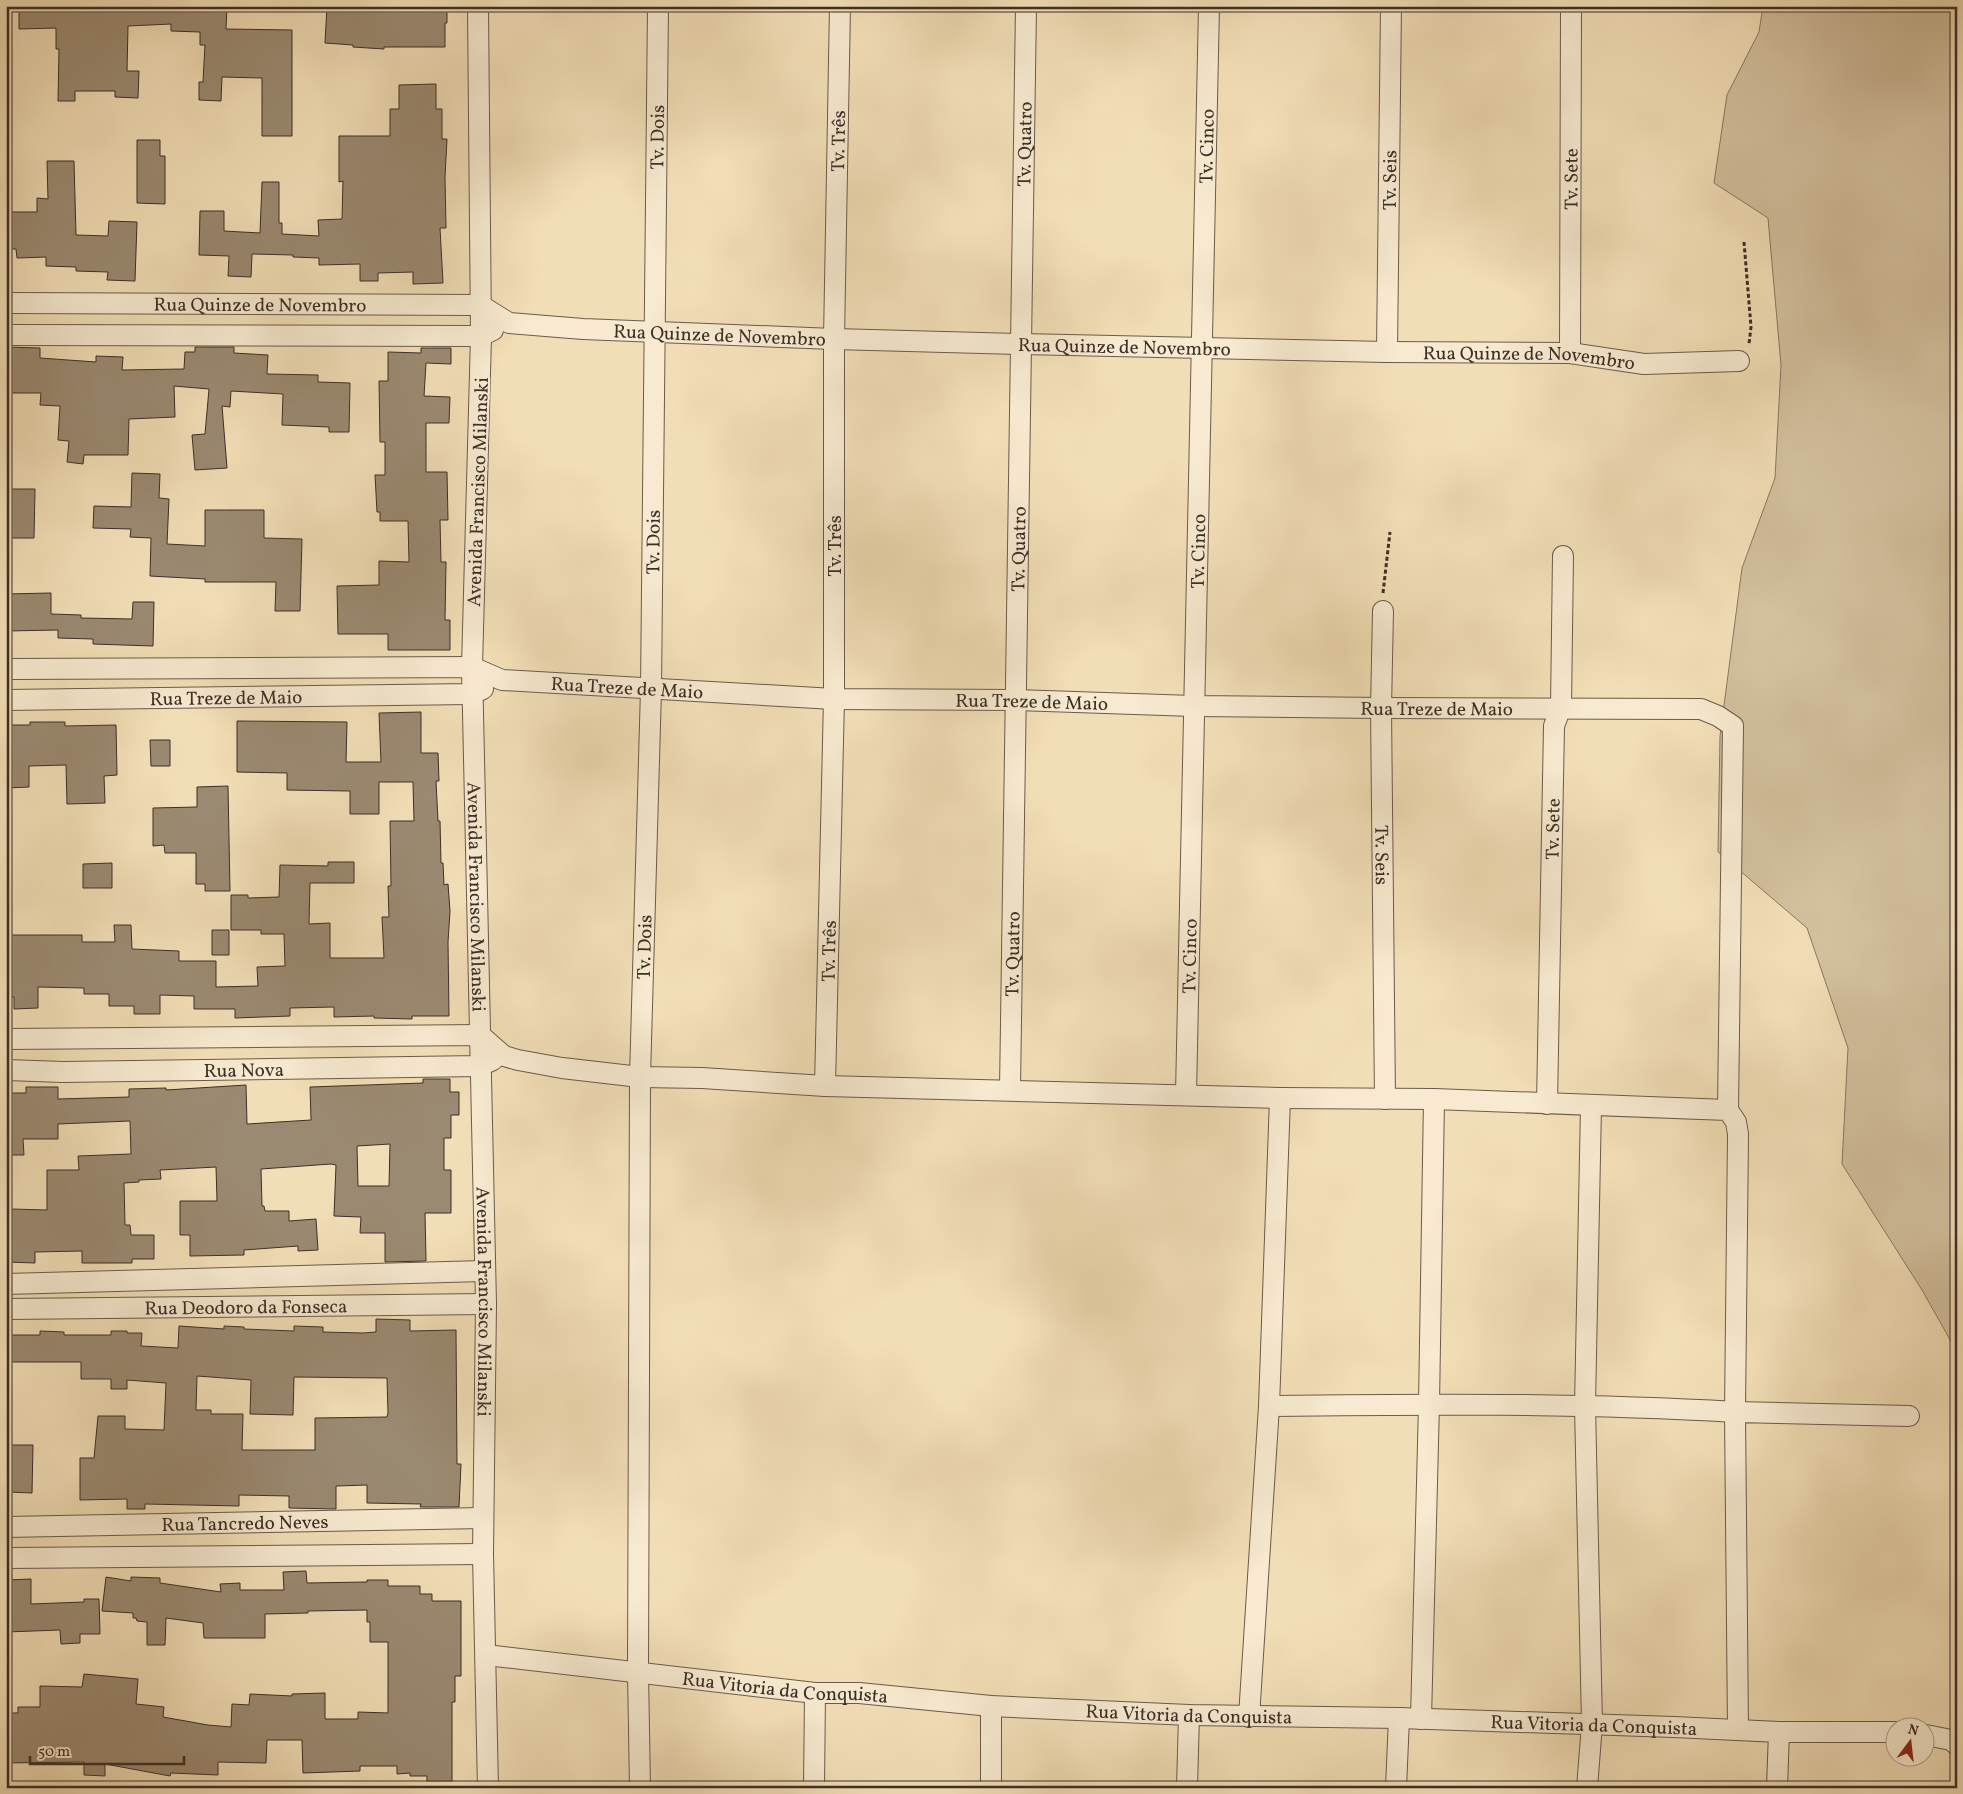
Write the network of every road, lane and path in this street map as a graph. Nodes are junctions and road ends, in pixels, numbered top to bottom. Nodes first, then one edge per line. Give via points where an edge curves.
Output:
1 (478, 6) edge
2 (658, 6) edge
3 (840, 6) edge
4 (1026, 6) edge
5 (1209, 6) edge
6 (1390, 6) edge
7 (1571, 6) edge
8 (1744, 242) dead end
9 (6, 303) edge
10 (480, 305) junction
11 (509, 323) junction
12 (654, 332) junction
13 (6, 335) edge
14 (481, 336) junction
15 (834, 339) junction
16 (1022, 344) junction
17 (1201, 348) junction
18 (1387, 352) junction
19 (1570, 353) junction
20 (1739, 361) joint
21 (1390, 532) dead end
22 (1563, 556) dead end
23 (1383, 611) joint
24 (472, 667) junction
25 (6, 669) edge
26 (502, 680) junction
27 (651, 689) junction
28 (472, 694) junction
29 (834, 699) junction
30 (6, 700) edge
31 (1015, 700) junction
32 (1193, 706) junction
33 (1561, 707) junction
34 (1381, 708) junction
35 (480, 1035) junction
36 (6, 1039) edge
37 (504, 1056) junction
38 (480, 1066) junction
39 (6, 1070) edge
40 (640, 1077) junction
41 (825, 1086) junction
42 (1010, 1090) junction
43 (1186, 1096) junction
44 (1280, 1098) junction
45 (1384, 1099) junction
46 (1434, 1099) junction
47 (1547, 1104) junction
48 (1591, 1106) junction
49 (1728, 1110) junction
50 (484, 1271) junction
51 (6, 1284) edge
52 (486, 1304) junction
53 (6, 1309) edge
54 (1429, 1404) junction
55 (1269, 1406) junction
56 (1585, 1406) junction
57 (1735, 1412) junction
58 (1909, 1416) dead end
59 (483, 1518) junction
60 (6, 1527) edge
61 (483, 1554) junction
62 (6, 1558) edge
63 (486, 1655) junction
64 (638, 1672) junction
65 (815, 1693) junction
66 (991, 1706) junction
67 (1189, 1715) junction
68 (1249, 1717) junction
69 (1399, 1718) junction
70 (1421, 1719) junction
71 (1592, 1724) junction
72 (1738, 1730) junction
73 (1779, 1732) junction
74 (1886, 1732) edge
75 (1936, 1737) edge
76 (1957, 1745) edge
77 (488, 1788) edge
78 (640, 1788) edge
79 (814, 1788) edge
80 (991, 1788) edge
81 (1187, 1788) edge
82 (1396, 1788) edge
83 (1587, 1788) edge
84 (1777, 1788) edge

1 - 10 street, Avenida Francisco Milanski
2 - 12 street, Tv. Dois
3 - 15 street, Tv. Três
4 - 16 street, Tv. Quatro
5 - 17 street, Tv. Cinco
6 - 18 street, Tv. Seis
7 - 19 street, Tv. Sete
8 - 20 path via 1750,327 1749,344
9 - 10 street, Rua Quinze de Novembro
10 - 11 street, Rua Quinze de Novembro
10 - 14 street, Avenida Francisco Milanski
11 - 12 street, Rua Quinze de Novembro
11 - 14 street, Rua Quinze de Novembro
12 - 15 street, Rua Quinze de Novembro
12 - 27 street, Tv. Dois
13 - 14 street, Rua Quinze de Novembro
14 - 24 street, Avenida Francisco Milanski
15 - 16 street, Rua Quinze de Novembro
15 - 29 street, Tv. Três
16 - 17 street, Rua Quinze de Novembro
16 - 31 street, Tv. Quatro
17 - 18 street, Rua Quinze de Novembro
17 - 32 street, Tv. Cinco
18 - 19 street, Rua Quinze de Novembro
19 - 20 street, Rua Quinze de Novembro via 1644,364
21 - 23 path
22 - 33 street, Tv. Sete
23 - 34 street, Tv. Seis
24 - 25 street, Rua Treze de Maio
24 - 26 street, Rua Treze de Maio
24 - 28 street, Avenida Francisco Milanski
26 - 27 street, Rua Treze de Maio
26 - 28 street, Rua Treze de Maio
27 - 29 street, Rua Treze de Maio
27 - 40 street, Tv. Dois
28 - 30 street, Rua Treze de Maio
28 - 35 street, Avenida Francisco Milanski
29 - 31 street, Rua Treze de Maio
29 - 41 street, Tv. Três
31 - 32 street, Rua Treze de Maio
31 - 42 street, Tv. Quatro
32 - 34 street, Rua Treze de Maio
32 - 43 street, Tv. Cinco
33 - 34 street, Rua Treze de Maio
33 - 47 street, Tv. Sete via 1554,726
33 - 49 street, Rua Treze de Maio via 1701,709 1732,726
34 - 45 street, Tv. Seis
35 - 36 street, Rua Nova
35 - 37 street
35 - 38 street, Avenida Francisco Milanski
37 - 38 street
37 - 40 street via 536,1064
38 - 39 street, Rua Nova
38 - 50 street, Avenida Francisco Milanski
40 - 41 street
40 - 64 street, Tv. Dois
41 - 42 street
42 - 43 street
43 - 44 street
44 - 45 street
44 - 55 street
45 - 46 street
46 - 47 street
46 - 54 street
47 - 48 street
48 - 49 street
48 - 56 street
49 - 57 street via 1736,1122 1738,1134
50 - 51 street, Rua Deodoro da Fonseca
50 - 52 street, Avenida Francisco Milanski
52 - 53 street, Rua Deodoro da Fonseca
52 - 59 street, Avenida Francisco Milanski
54 - 55 street
54 - 56 street
54 - 70 street
55 - 68 street
56 - 57 street
56 - 71 street
57 - 58 street
57 - 72 street
59 - 60 street, Rua Tancredo Neves
59 - 61 street, Avenida Francisco Milanski
61 - 62 street, Rua Tancredo Neves
61 - 63 street, Avenida Francisco Milanski
63 - 64 street, Rua Vitoria da Conquista
63 - 77 street, Avenida Francisco Milanski
64 - 65 street, Rua Vitoria da Conquista
64 - 78 street, Tv. Dois
65 - 66 street, Rua Vitoria da Conquista via 859,1693
65 - 79 street
66 - 67 street, Rua Vitoria da Conquista
66 - 80 street
67 - 68 street, Rua Vitoria da Conquista
67 - 81 street
68 - 69 street, Rua Vitoria da Conquista
69 - 70 street, Rua Vitoria da Conquista
69 - 82 street
70 - 71 street, Rua Vitoria da Conquista
71 - 72 street, Rua Vitoria da Conquista
71 - 83 street
72 - 73 street, Rua Vitoria da Conquista
73 - 74 street, Rua Vitoria da Conquista
73 - 84 street
75 - 76 street

